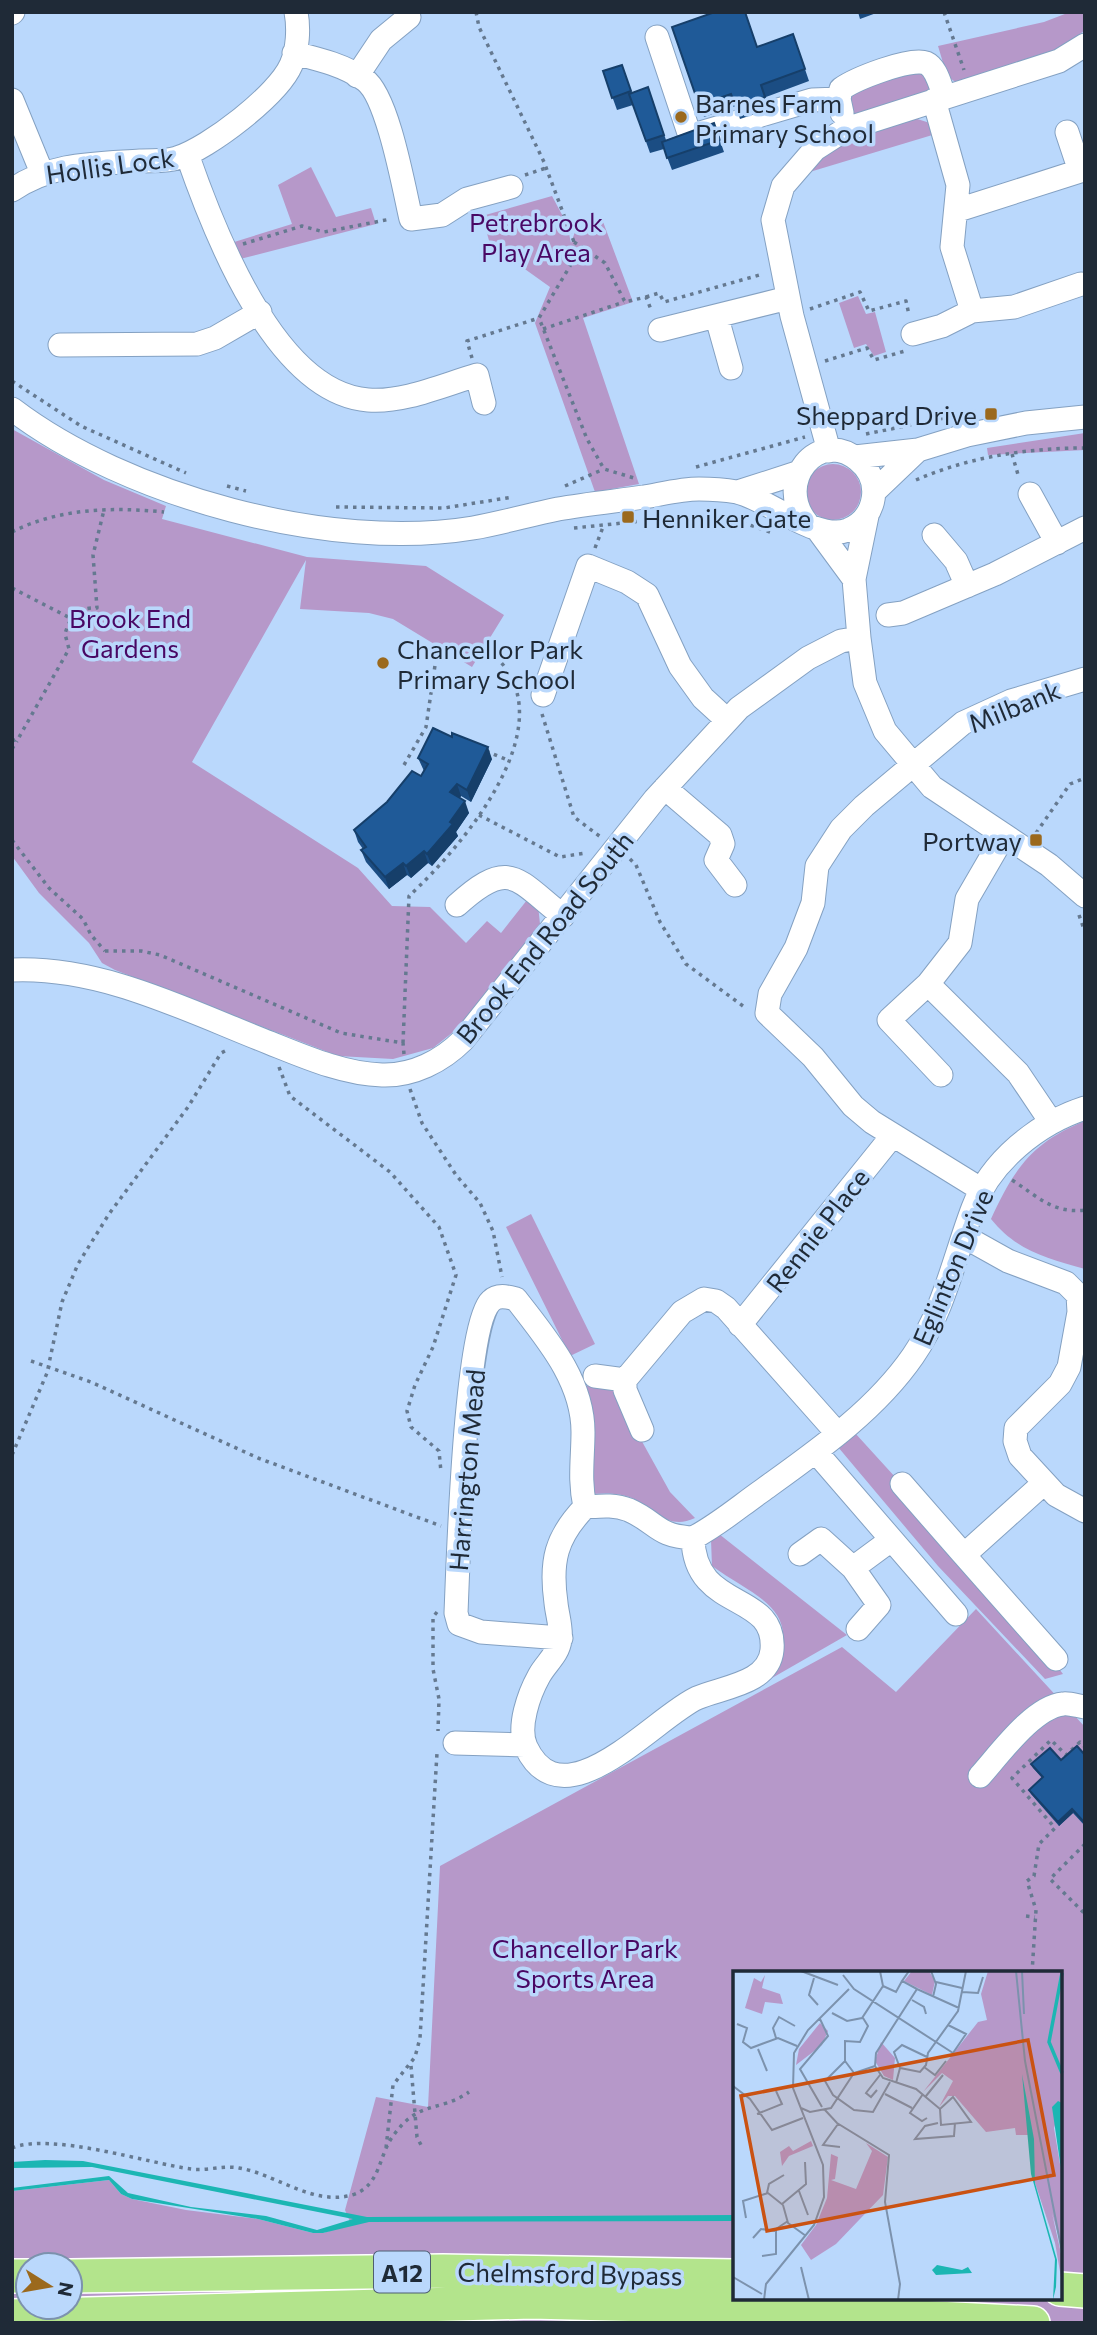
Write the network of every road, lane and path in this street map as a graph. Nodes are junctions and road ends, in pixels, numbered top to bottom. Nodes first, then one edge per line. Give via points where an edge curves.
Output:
1 (296, 12) edge
2 (476, 12) edge
3 (944, 12) edge
4 (409, 17) dead end
5 (657, 37) dead end
6 (1085, 45) edge
7 (294, 52) junction
8 (357, 76) junction
9 (971, 89) junction
10 (839, 99) junction
11 (939, 99) junction
12 (12, 100) edge
13 (846, 129) junction
14 (1067, 132) dead end
15 (187, 154) junction
16 (42, 173) junction
17 (511, 187) dead end
18 (12, 190) edge
19 (958, 210) junction
20 (411, 219) junction
21 (574, 242) junction
22 (224, 249) junction
23 (782, 268) junction
24 (1082, 284) dead end
25 (646, 298) junction
26 (625, 302) junction
27 (790, 307) junction
28 (972, 311) junction
29 (260, 312) junction
30 (539, 318) junction
31 (717, 318) junction
32 (543, 329) junction
33 (660, 330) joint
34 (913, 334) junction
35 (60, 345) dead end
36 (805, 367) junction
37 (731, 368) dead end
38 (477, 375) junction
39 (12, 381) edge
40 (484, 403) dead end
41 (12, 409) edge
42 (1085, 417) edge
43 (826, 440) junction
44 (1085, 448) edge
45 (918, 450) junction
46 (1012, 454) junction
47 (855, 457) junction
48 (604, 469) junction
49 (797, 473) junction
50 (693, 475) junction
51 (192, 476) dead end
52 (644, 477) dead end
53 (913, 481) dead end
54 (217, 483) dead end
55 (562, 487) dead end
56 (875, 491) junction
57 (738, 492) junction
58 (255, 494) dead end
59 (1030, 494) joint
60 (518, 496) dead end
61 (334, 507) dead end
62 (104, 510) junction
63 (177, 514) dead end
64 (700, 515) dead end
65 (867, 516) junction
66 (812, 526) junction
67 (1084, 530) edge
68 (12, 532) edge
69 (934, 535) dead end
70 (1058, 543) junction
71 (854, 579) junction
72 (967, 586) junction
73 (12, 589) edge
74 (888, 615) dead end
75 (72, 619) junction
76 (859, 638) junction
77 (438, 645) dead end
78 (484, 647) dead end
79 (1085, 678) edge
80 (543, 695) dead end
81 (727, 720) junction
82 (426, 727) junction
83 (438, 732) edge
84 (15, 740) edge
85 (474, 746) edge
86 (12, 749) edge
87 (510, 761) junction
88 (404, 765) dead end
89 (913, 765) junction
90 (1085, 778) edge
91 (665, 788) junction
92 (480, 815) junction
93 (1025, 827) dead end
94 (1003, 837) junction
95 (601, 838) dead end
96 (12, 840) edge
97 (735, 885) dead end
98 (1085, 896) edge
99 (457, 905) dead end
100 (563, 916) junction
101 (12, 970) edge
102 (928, 984) junction
103 (403, 1043) junction
104 (232, 1047) dead end
105 (278, 1064) dead end
106 (406, 1072) junction
107 (941, 1075) dead end
108 (1085, 1108) edge
109 (1051, 1122) junction
110 (892, 1135) junction
111 (996, 1170) junction
112 (982, 1190) junction
113 (1085, 1210) edge
114 (965, 1237) junction
115 (1081, 1293) edge
116 (505, 1296) junction
117 (740, 1325) junction
118 (31, 1361) dead end
119 (49, 1365) junction
120 (595, 1376) dead end
121 (625, 1380) junction
122 (642, 1430) dead end
123 (838, 1434) junction
124 (816, 1452) junction
125 (12, 1455) edge
126 (442, 1477) dead end
127 (1044, 1483) junction
128 (902, 1484) dead end
129 (584, 1507) junction
130 (1085, 1511) edge
131 (440, 1514) dead end
132 (446, 1530) junction
133 (693, 1538) junction
134 (891, 1539) junction
135 (800, 1554) dead end
136 (964, 1555) junction
137 (853, 1568) junction
138 (456, 1613) junction
139 (956, 1614) dead end
140 (858, 1629) dead end
141 (561, 1638) junction
142 (1056, 1659) dead end
143 (1085, 1707) edge
144 (444, 1742) junction
145 (525, 1745) junction
146 (1085, 1747) edge
147 (980, 1776) dead end
148 (1085, 1844) edge
149 (1085, 1914) edge
150 (1026, 1916) dead end
151 (1035, 1917) junction
152 (1032, 1971) edge
153 (411, 2064) junction
154 (469, 2092) dead end
155 (415, 2113) junction
156 (12, 2148) edge
157 (386, 2148) junction
158 (423, 2149) dead end
159 (84, 2276) edge
160 (733, 2276) edge
161 (1062, 2289) edge
162 (1085, 2291) edge
163 (12, 2316) edge
164 (1033, 2323) edge

1 - 7 street, Hollis Lock via 299,25
2 - 21 path via 544,162
3 - 9 path
4 - 8 street via 381,40
5 - 10 street via 690,136 812,100
6 - 9 street via 1059,61
7 - 8 street
7 - 15 street, Hollis Lock via 291,66 258,104 216,140
8 - 20 street via 367,82 385,115
9 - 11 street
10 - 11 street via 841,89 851,82 914,61 928,64 935,72
10 - 13 street
11 - 13 street
11 - 19 street via 958,185
12 - 16 street
13 - 23 street via 814,149 783,186 773,220
14 - 19 street via 1080,171
15 - 16 street, Hollis Lock via 176,159 66,166
15 - 22 street
16 - 18 street, Hollis Lock
17 - 20 street via 467,199 442,215
19 - 28 street via 952,247
20 - 22 path via 382,218 324,232 302,226
21 - 26 path via 605,263
21 - 30 path via 570,266
22 - 29 street
23 - 25 path via 664,302 659,293
23 - 27 street
24 - 28 street via 1014,307
25 - 26 path
25 - 33 path
26 - 32 path
27 - 31 street
27 - 34 path via 860,292 869,311 906,301
27 - 36 street
28 - 34 street
29 - 35 street via 197,344
29 - 38 street via 307,375 336,394 369,401 403,397
30 - 32 path
30 - 38 path via 467,341
31 - 33 street
31 - 37 street
32 - 48 path via 587,439
34 - 36 path via 907,351 874,360 867,348
36 - 43 street
38 - 40 street
39 - 51 path via 81,426
41 - 50 street via 42,432 92,459 179,494 286,522 362,531 427,533 472,528
42 - 45 street via 1026,423
43 - 47 street
43 - 49 street
43 - 50 path via 789,443
44 - 46 path
45 - 47 street
45 - 56 street
46 - 53 path via 954,463
46 - 59 path via 1020,484
47 - 56 street via 865,466
48 - 52 path
48 - 55 path
49 - 57 street
49 - 66 street via 793,499
50 - 57 street
50 - 64 path
54 - 58 path
56 - 65 street
57 - 66 street
59 - 70 street
60 - 61 path via 444,508
62 - 63 path
62 - 68 path via 54,517
62 - 75 path via 94,540 97,608 85,608
65 - 66 street via 845,532
65 - 71 street
66 - 71 street
67 - 70 street
69 - 72 street via 956,561
70 - 72 street
71 - 76 street
72 - 74 street
73 - 75 path
75 - 84 path via 65,634 69,649
76 - 81 street, Brook End Road South via 841,640 808,658
76 - 89 street via 864,683 885,731
77 - 82 path
78 - 87 path via 512,676 518,703
79 - 89 street, Milbank via 981,713
80 - 81 street via 588,566 647,595 680,666 703,698
81 - 91 street, Brook End Road South
82 - 83 path
82 - 88 path
84 - 86 path
85 - 87 path
87 - 92 path
89 - 94 street via 932,787
89 - 110 street, Milbank via 841,829 817,866 813,903 796,948 769,994 767,1013 813,1057 853,1106
90 - 93 path via 1070,785 1035,834
91 - 97 street via 720,835 723,844 716,860
91 - 100 street, Brook End Road South
92 - 95 path via 560,857 586,853
92 - 103 path via 438,869 408,896
94 - 98 street via 1049,865
94 - 102 street via 967,899 960,943
96 - 103 path via 49,888 83,919 105,951 160,955 341,1033
99 - 100 street via 482,883 502,876 520,880
100 - 106 street, Brook End Road South via 457,1046 434,1062
101 - 106 street, Brook End Road South via 47,968 98,978 336,1067 383,1075
102 - 107 street via 889,1020
102 - 109 street via 1018,1073
103 - 106 path
104 - 119 path via 221,1053 78,1264 62,1302
105 - 126 path via 290,1096 390,1172 439,1227 456,1275 407,1411 411,1427 439,1451
106 - 116 path via 422,1123 480,1203 493,1231
108 - 109 street, Eglinton Drive
109 - 111 street, Eglinton Drive via 1019,1144
110 - 112 street, Milbank
110 - 117 street, Rennie Place
111 - 112 street, Eglinton Drive
111 - 113 path via 1048,1206
112 - 114 street, Eglinton Drive
114 - 115 street
114 - 123 street, Eglinton Drive via 934,1318 914,1355
115 - 127 street via 1069,1367 1060,1384 1016,1428 1014,1441 1020,1456
116 - 129 street via 516,1299 560,1357 578,1395 584,1431 579,1467
116 - 132 street, Harrington Mead via 487,1306
117 - 121 street via 716,1301 694,1303
117 - 123 street
118 - 119 path
119 - 125 path
119 - 132 path via 258,1458
120 - 121 street
121 - 122 street
123 - 124 street, Eglinton Drive
124 - 133 street, Eglinton Drive
124 - 134 street
127 - 130 street
127 - 136 street
128 - 136 street
129 - 133 street via 627,1509 667,1536
129 - 141 street via 565,1528 558,1545 555,1599
131 - 132 path
132 - 138 street, Harrington Mead
133 - 145 street via 701,1575 764,1619 771,1633 769,1664 743,1683 694,1700 607,1762 584,1773 553,1774 539,1766
134 - 137 street
134 - 139 street
135 - 137 street via 821,1539
136 - 142 street
137 - 140 street via 879,1605
138 - 141 street via 459,1625 481,1632
138 - 144 path via 438,1611 433,1617 433,1669
141 - 145 street via 527,1705
143 - 147 street via 1063,1703 1046,1709
144 - 145 street
144 - 153 path via 420,2038
146 - 151 path via 1080,1742 1066,1755 1051,1740 1012,1778 1055,1828 1038,1844 1034,1876 1027,1881
148 - 149 path via 1050,1879
150 - 151 path
151 - 152 path
153 - 155 path
153 - 157 path via 393,2085
154 - 155 path via 456,2101
155 - 157 path
155 - 158 path via 418,2143
156 - 157 path via 21,2144 61,2146 189,2169 237,2167 290,2188 336,2196 351,2195 368,2184 376,2176
159 - 160 highway, Chelmsford Bypass / A12 via 443,2271
161 - 162 highway
163 - 164 highway, Chelmsford Bypass / A12 via 531,2302

